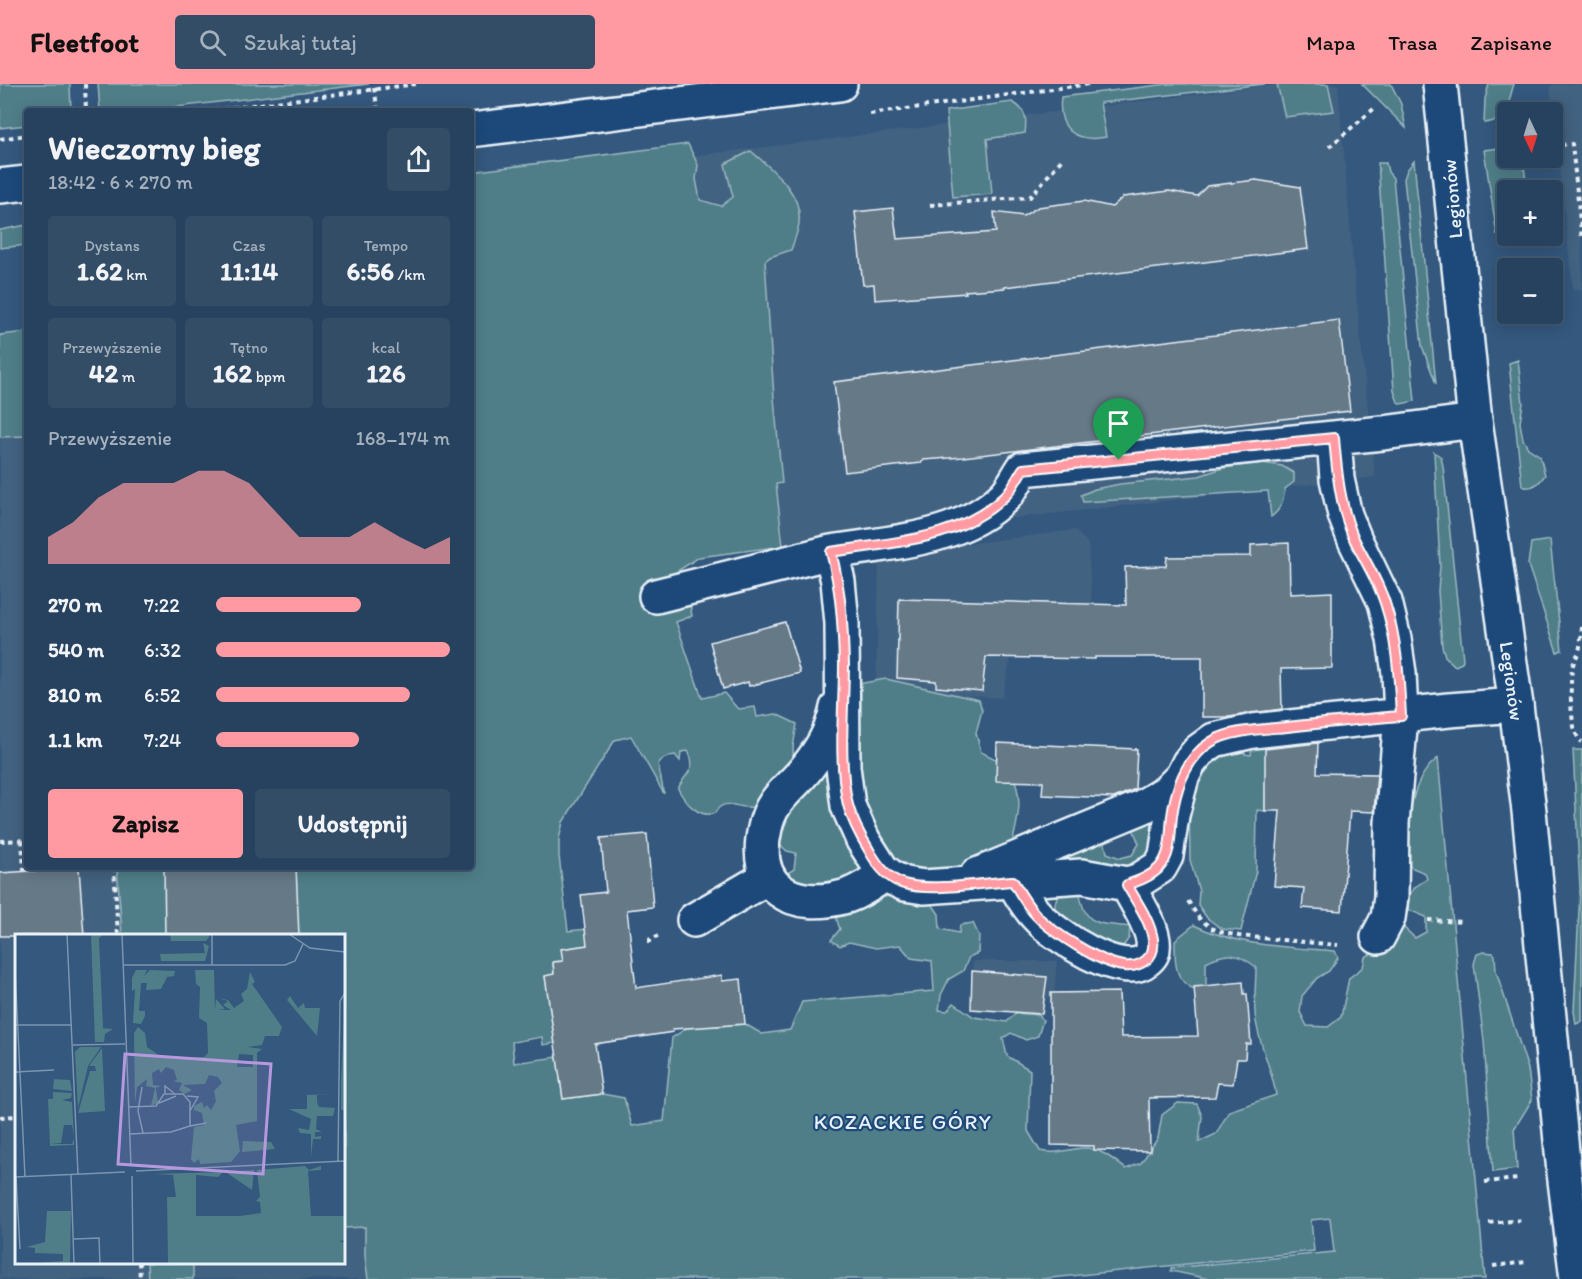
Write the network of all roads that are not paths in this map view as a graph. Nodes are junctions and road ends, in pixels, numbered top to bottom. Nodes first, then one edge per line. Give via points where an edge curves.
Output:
1 (840, 84) edge
2 (1440, 84) edge
3 (474, 130) edge
4 (24, 183) edge
5 (0, 186) edge
6 (1475, 421) junction
7 (1334, 438) junction
8 (831, 552) junction
9 (656, 596) dead end
10 (844, 680) junction
11 (1516, 705) junction
12 (1401, 716) junction
13 (1182, 777) junction
14 (886, 873) junction
15 (768, 877) junction
16 (1013, 881) junction
17 (1127, 885) junction
18 (949, 886) junction
19 (694, 920) dead end
20 (1378, 937) road end
21 (1577, 1279) edge

1 - 3 street
2 - 6 street, Legionów
4 - 5 street
6 - 7 street
6 - 11 street, Legionów
7 - 8 street via 1023,469 1006,495 956,528
7 - 12 street via 1345,515 1384,602 1394,639
8 - 9 street
8 - 10 street via 838,581
10 - 14 street via 843,767 849,806 868,848
10 - 15 street via 825,743 777,798 770,812 762,849
11 - 12 street
11 - 21 street, Legionów
12 - 13 street via 1253,731 1214,740 1199,751
12 - 20 street via 1392,823 1391,897 1388,918
13 - 17 street via 1167,856 1150,875
13 - 18 street via 1142,807
14 - 15 street via 848,895 820,900 790,897 772,885
14 - 18 street via 904,884 924,888
15 - 19 street
16 - 17 street via 1082,876
16 - 17 street via 1037,916 1057,933 1125,966 1143,963 1153,949 1150,930
16 - 18 street

